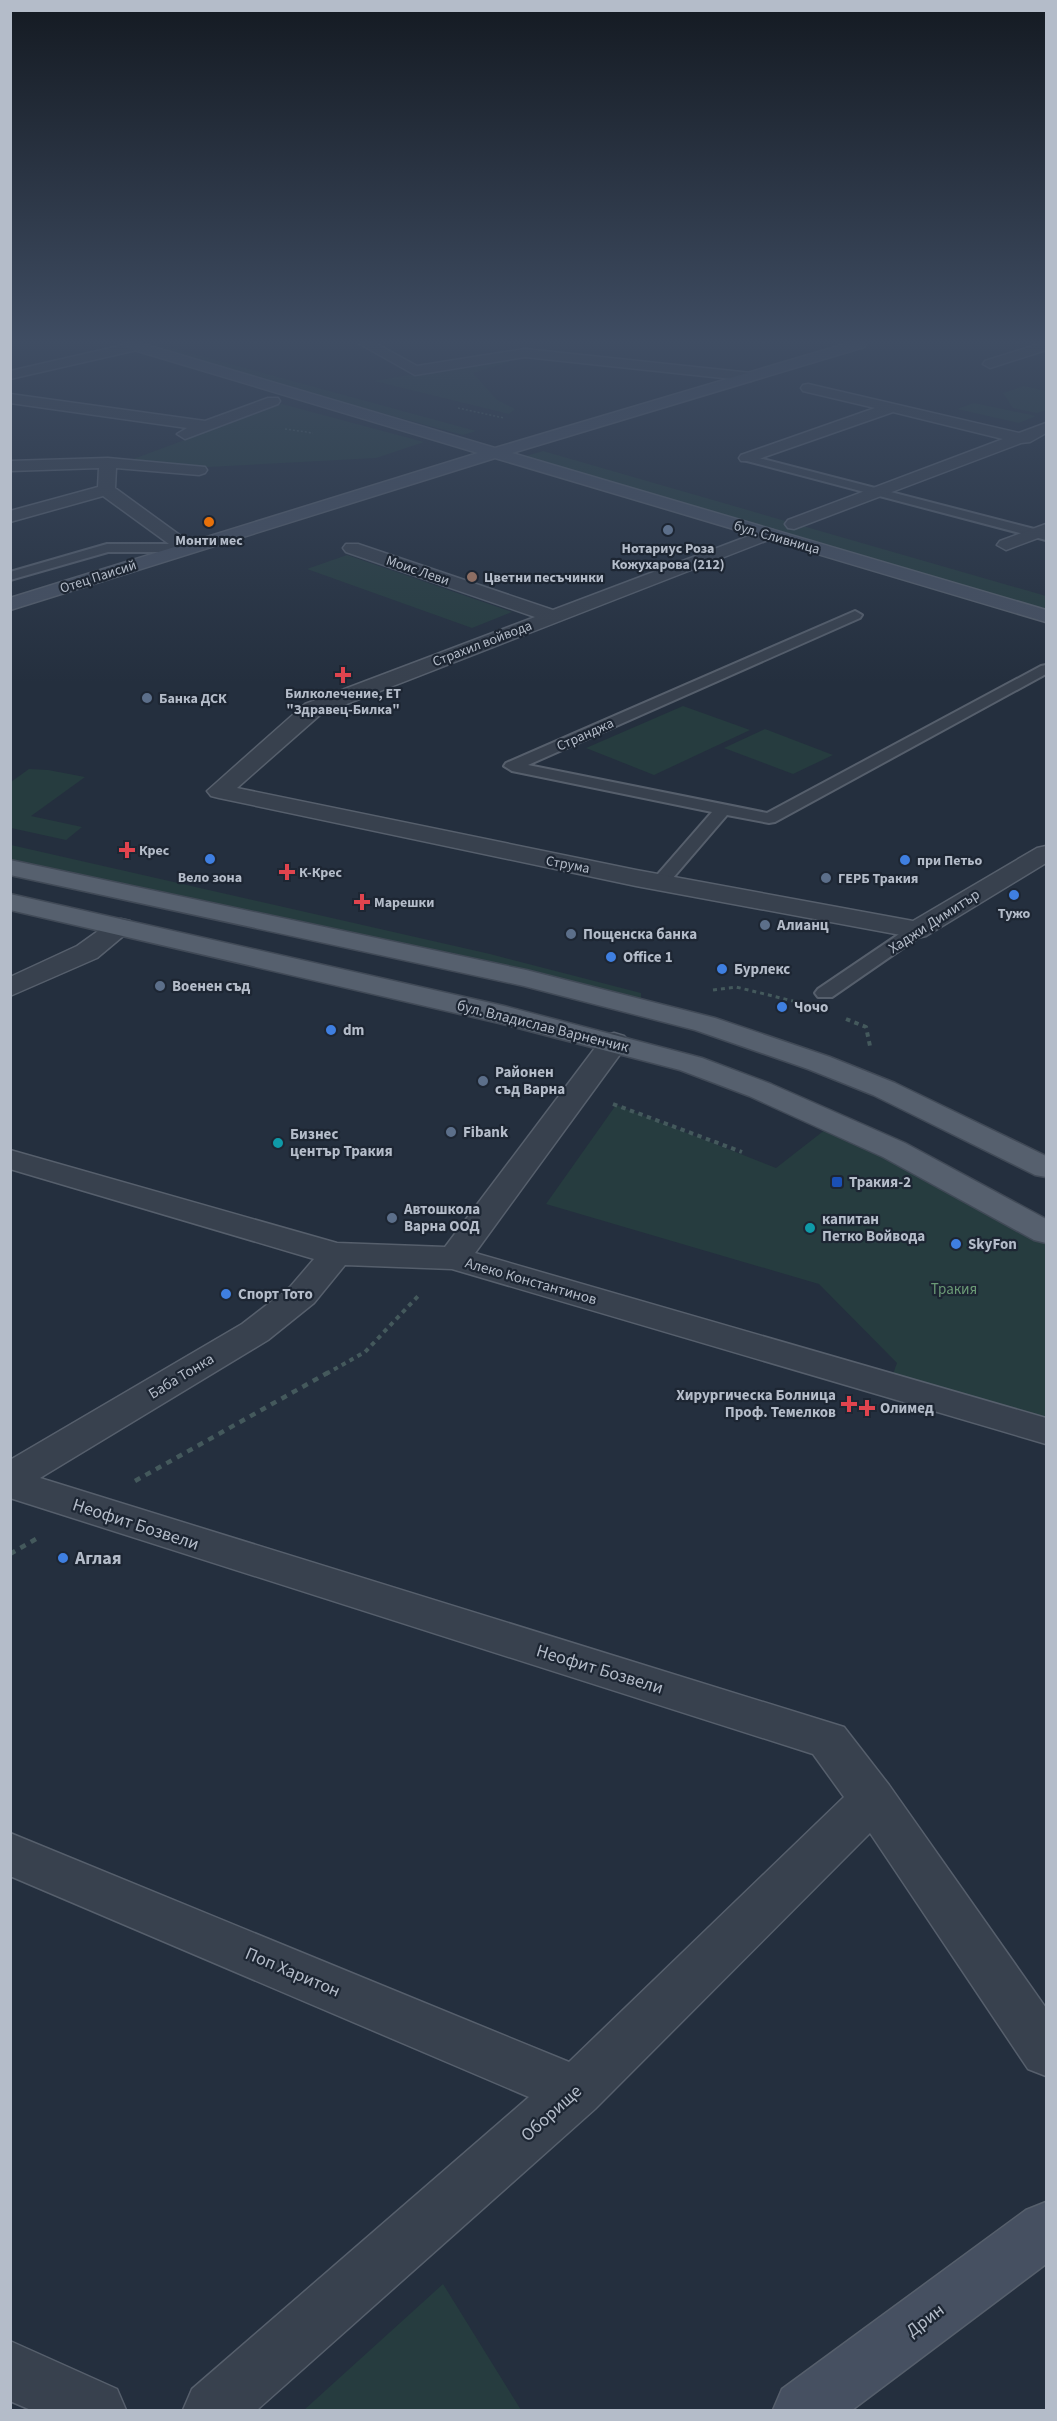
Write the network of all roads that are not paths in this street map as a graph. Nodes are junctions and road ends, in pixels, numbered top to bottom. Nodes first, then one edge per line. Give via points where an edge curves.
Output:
1 (124, 457) edge
2 (481, 457) edge
3 (507, 457) edge
4 (562, 457) edge
5 (750, 457) edge
6 (971, 457) edge
7 (747, 458) joint
8 (108, 463) junction
9 (10, 466) edge
10 (199, 470) dead end
11 (106, 490) junction
12 (878, 492) junction
13 (10, 517) edge
14 (794, 524) junction
15 (1043, 533) edge
16 (767, 534) junction
17 (1006, 545) dead end
18 (186, 548) junction
19 (352, 548) dead end
20 (898, 554) dead end
21 (10, 576) edge
22 (10, 604) edge
23 (855, 615) dead end
24 (552, 616) junction
25 (1047, 616) edge
26 (1047, 669) edge
27 (219, 791) joint
28 (723, 810) junction
29 (1047, 853) edge
30 (10, 867) edge
31 (660, 882) junction
32 (10, 902) edge
33 (121, 927) junction
34 (917, 930) junction
35 (10, 988) edge
36 (825, 993) dead end
37 (614, 1042) junction
38 (10, 1159) edge
39 (1047, 1168) edge
40 (1047, 1233) edge
41 (336, 1254) junction
42 (454, 1258) junction
43 (1047, 1431) edge
44 (10, 1480) edge
45 (873, 1799) junction
46 (10, 1854) edge
47 (1047, 2051) edge
48 (576, 2091) junction
49 (1047, 2230) edge
50 (10, 2370) edge
51 (96, 2410) edge
52 (213, 2410) edge
53 (802, 2410) edge

1 - 8 street
2 - 18 main road, Отец Паисий
3 - 16 main road, бул. Сливница
4 - 14 main road, бул. Сливница
5 - 7 street
6 - 12 street
7 - 12 lane
8 - 9 street
8 - 10 street
8 - 11 street
11 - 13 street
11 - 18 street
12 - 14 street
12 - 15 lane
14 - 20 main road, бул. Сливница
15 - 17 street
16 - 24 street, Страхил войвода
16 - 25 main road, бул. Сливница
18 - 21 lane via 107,548
18 - 22 main road, Отец Паисий
19 - 24 street, Моис Леви
23 - 28 lane, Странджа via 512,766
24 - 27 street, Страхил войвода via 314,709
26 - 28 lane, Странджа via 769,818
27 - 31 street, Струма
28 - 31 lane
29 - 34 street, Хаджи Димитър
30 - 39 main road via 526,978 705,1024 884,1089
31 - 34 street, Струма
32 - 33 main road, бул. Владислав Варненчик
33 - 35 street via 87,952
33 - 37 main road, бул. Владислав Варненчик
34 - 36 lane, Хаджи Димитър
37 - 40 main road, бул. Владислав Варненчик via 691,1064 771,1094 894,1150
37 - 42 street
38 - 41 street, Алеко Константинов
41 - 42 street, Алеко Константинов
41 - 44 street, Баба Тонка via 302,1295 255,1332
42 - 43 street, Алеко Константинов
44 - 45 street, Неофит Бозвели via 85,1509 828,1740
45 - 47 street, Неофит Бозвели
45 - 48 street, Оборище
46 - 48 street, Поп Харитон
48 - 52 street, Оборище
49 - 53 main road, Дрин
50 - 51 street

